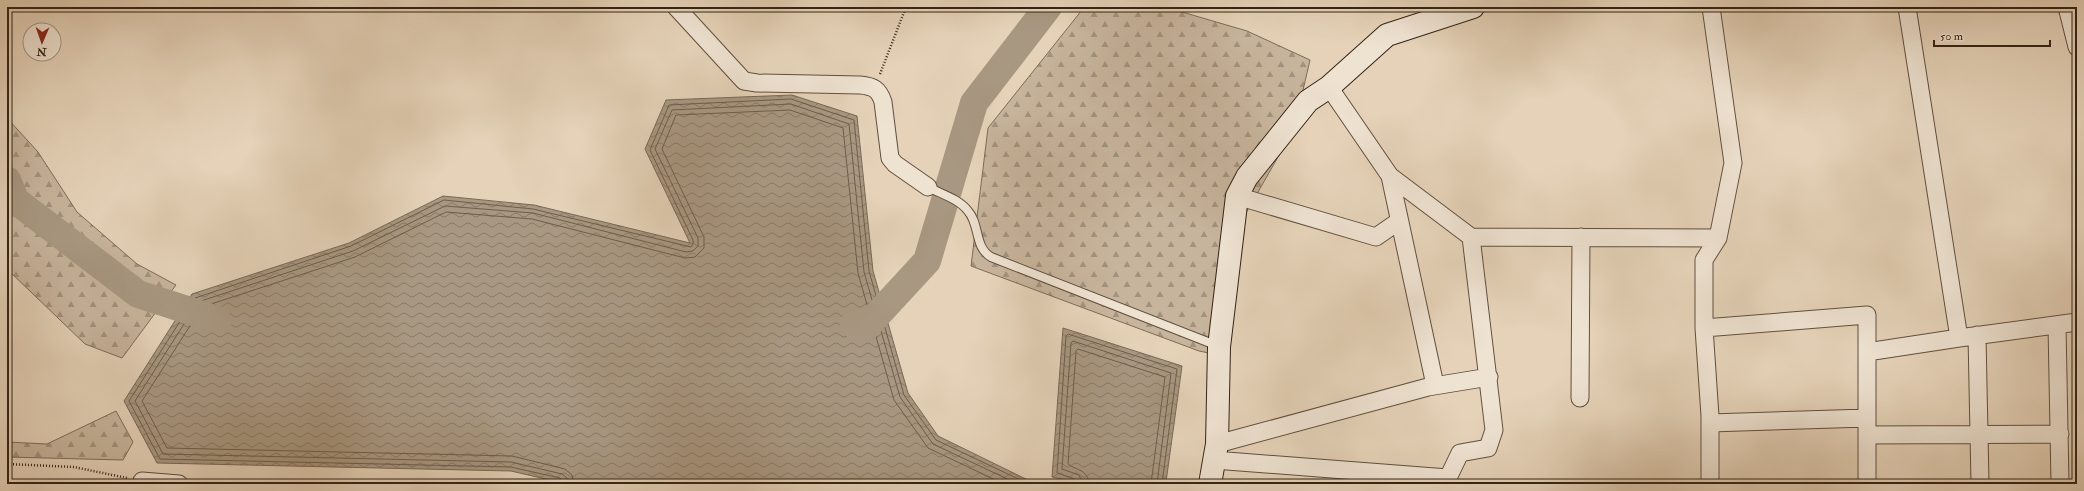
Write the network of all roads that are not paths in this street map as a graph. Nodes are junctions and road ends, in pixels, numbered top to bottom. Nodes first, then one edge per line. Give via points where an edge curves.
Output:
1 (676, 7) edge
2 (1711, 7) edge
3 (1907, 7) edge
4 (2068, 7) edge
5 (1460, 9) edge
6 (2077, 47) edge
7 (1330, 87) junction
8 (1390, 176) junction
9 (928, 187) joint
10 (1237, 196) junction
11 (1399, 221) junction
12 (1471, 237) junction
13 (1581, 237) junction
14 (1718, 238) junction
15 (2077, 322) edge
16 (2057, 325) junction
17 (1704, 328) junction
18 (1977, 335) junction
19 (1959, 338) junction
20 (1219, 347) junction
21 (1867, 352) junction
22 (1489, 377) junction
23 (1435, 386) junction
24 (1580, 398) dead end
25 (1867, 418) junction
26 (1710, 423) junction
27 (1980, 434) junction
28 (2060, 434) junction
29 (1867, 435) junction
30 (1215, 452) junction
31 (142, 481) road end
32 (179, 484) edge
33 (1210, 484) edge
34 (1710, 484) edge
35 (1867, 484) edge
36 (1980, 484) edge
37 (2060, 484) edge

1 - 9 street via 744,81 864,85 875,88 883,102 890,158
2 - 14 street via 1733,163
3 - 19 street
4 - 6 street
5 - 7 street via 1387,35
7 - 8 street
7 - 10 street via 1308,101 1247,176
8 - 11 street
8 - 12 street
9 - 20 lane via 959,203 970,212 985,254
10 - 11 street via 1376,236
10 - 20 street
11 - 23 street
12 - 13 street
12 - 22 street
13 - 14 street
13 - 24 street
14 - 17 street via 1704,260
15 - 16 street
16 - 18 street
16 - 28 street
17 - 21 street via 1867,315
17 - 26 street
18 - 19 street
18 - 27 street
19 - 21 street
20 - 30 street
21 - 25 street
22 - 23 street
22 - 30 street via 1494,430 1488,448 1460,453 1448,478
23 - 30 street
25 - 26 street
25 - 29 street
26 - 34 street
27 - 28 street
27 - 29 street
27 - 36 street
28 - 37 street
29 - 35 street
30 - 33 street
31 - 32 street

